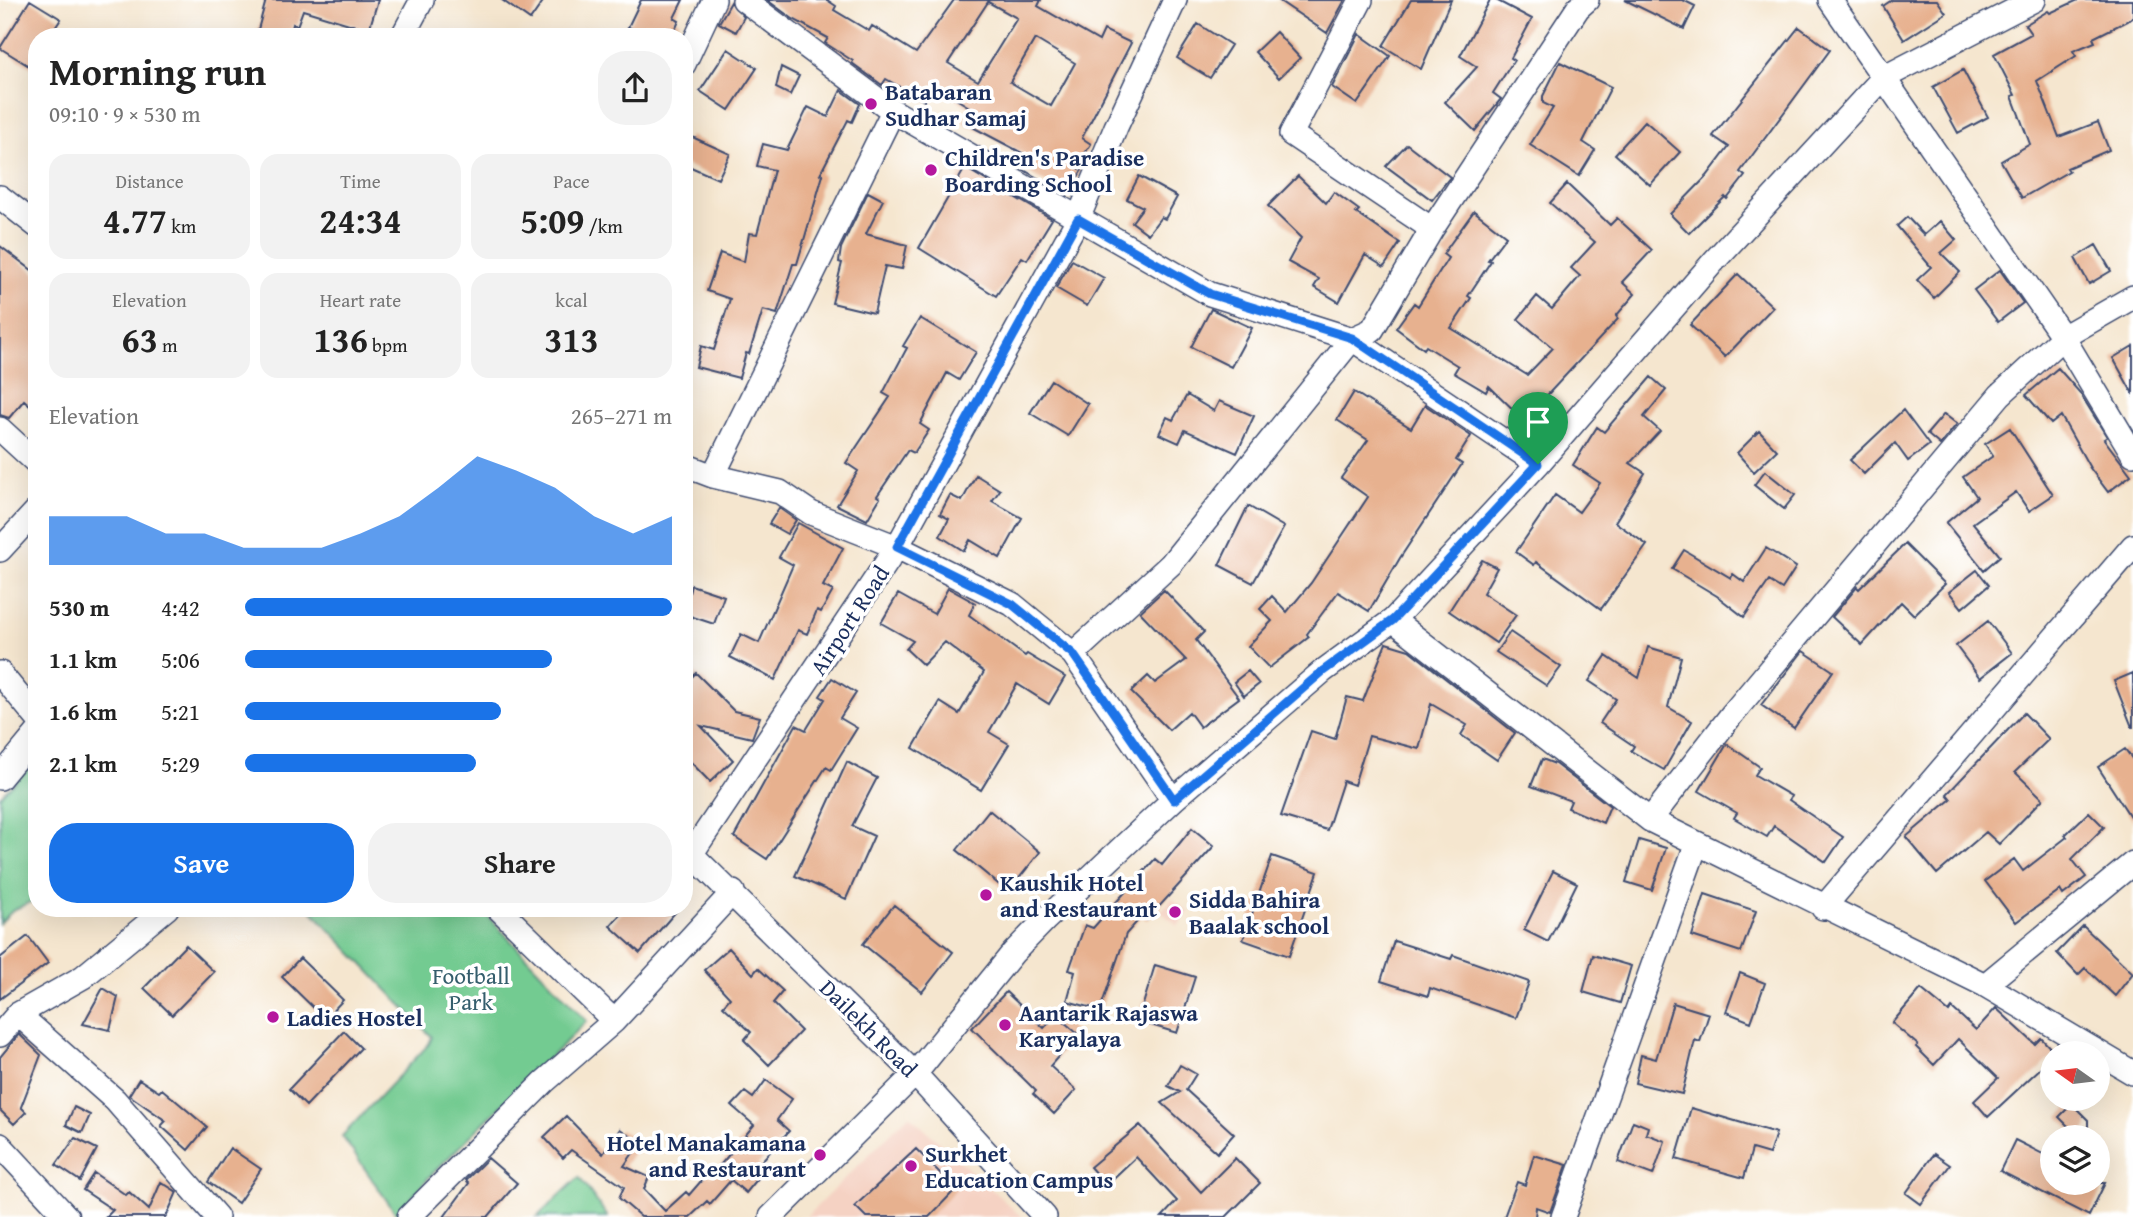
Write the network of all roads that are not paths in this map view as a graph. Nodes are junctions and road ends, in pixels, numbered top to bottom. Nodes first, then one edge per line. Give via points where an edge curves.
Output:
1 (715, 0) edge
2 (744, 0) edge
3 (1175, 0) edge
4 (1361, 0) edge
5 (1587, 0) edge
6 (1830, 0) edge
7 (2034, 0) edge
8 (419, 1) edge
9 (406, 28) edge
10 (693, 45) edge
11 (1883, 78) junction
12 (892, 111) junction
13 (0, 197) edge
14 (28, 219) edge
15 (1078, 219) junction
16 (1432, 229) junction
17 (2133, 297) edge
18 (2063, 337) junction
19 (1352, 338) junction
20 (0, 429) edge
21 (2133, 454) edge
22 (28, 455) edge
23 (1538, 464) junction
24 (693, 468) edge
25 (713, 476) junction
26 (28, 520) edge
27 (2133, 545) edge
28 (897, 547) junction
29 (0, 550) edge
30 (1393, 620) junction
31 (1073, 654) junction
32 (0, 673) edge
33 (28, 708) edge
34 (28, 744) edge
35 (0, 778) edge
36 (1174, 800) junction
37 (1650, 820) junction
38 (693, 843) edge
39 (1696, 845) junction
40 (693, 855) edge
41 (2133, 863) edge
42 (733, 892) junction
43 (1823, 908) junction
44 (156, 917) edge
45 (507, 917) edge
46 (1985, 985) junction
47 (18, 1014) junction
48 (614, 1021) junction
49 (0, 1035) edge
50 (2133, 1073) edge
51 (915, 1074) junction
52 (0, 1144) edge
53 (68, 1217) edge
54 (217, 1217) edge
55 (409, 1217) edge
56 (771, 1217) edge
57 (1045, 1217) edge
58 (1563, 1217) edge

1 - 10 street
2 - 12 street
3 - 15 street, Airport Road
4 - 16 street via 1291,134
5 - 16 street
6 - 11 street
7 - 11 street
8 - 9 street
11 - 18 street
11 - 23 street via 1715,260
12 - 15 street
12 - 25 street
13 - 14 street
15 - 19 street via 1210,294
15 - 28 street, Airport Road
16 - 19 street via 1373,330
17 - 18 street
18 - 21 street
18 - 37 street via 2000,394 1733,713
19 - 23 street
19 - 31 street via 1171,564
20 - 22 street
23 - 30 street
24 - 25 street
25 - 28 street via 780,492 811,513
26 - 29 street
27 - 43 street
28 - 31 street via 1012,604
28 - 38 street, Airport Road
30 - 36 street via 1323,671
30 - 37 street
31 - 36 street
32 - 33 street
34 - 35 street
36 - 51 street via 1013,953
37 - 39 street
39 - 43 street
39 - 58 street
40 - 42 street, Dailekh Road
41 - 46 street
42 - 48 street
42 - 51 street, Dailekh Road
43 - 46 street
44 - 47 street via 83,977
45 - 48 street
46 - 50 street
47 - 49 street
47 - 54 street via 115,1100
48 - 55 street via 544,1082
51 - 56 street
51 - 57 street, Dailekh Road
52 - 53 street

